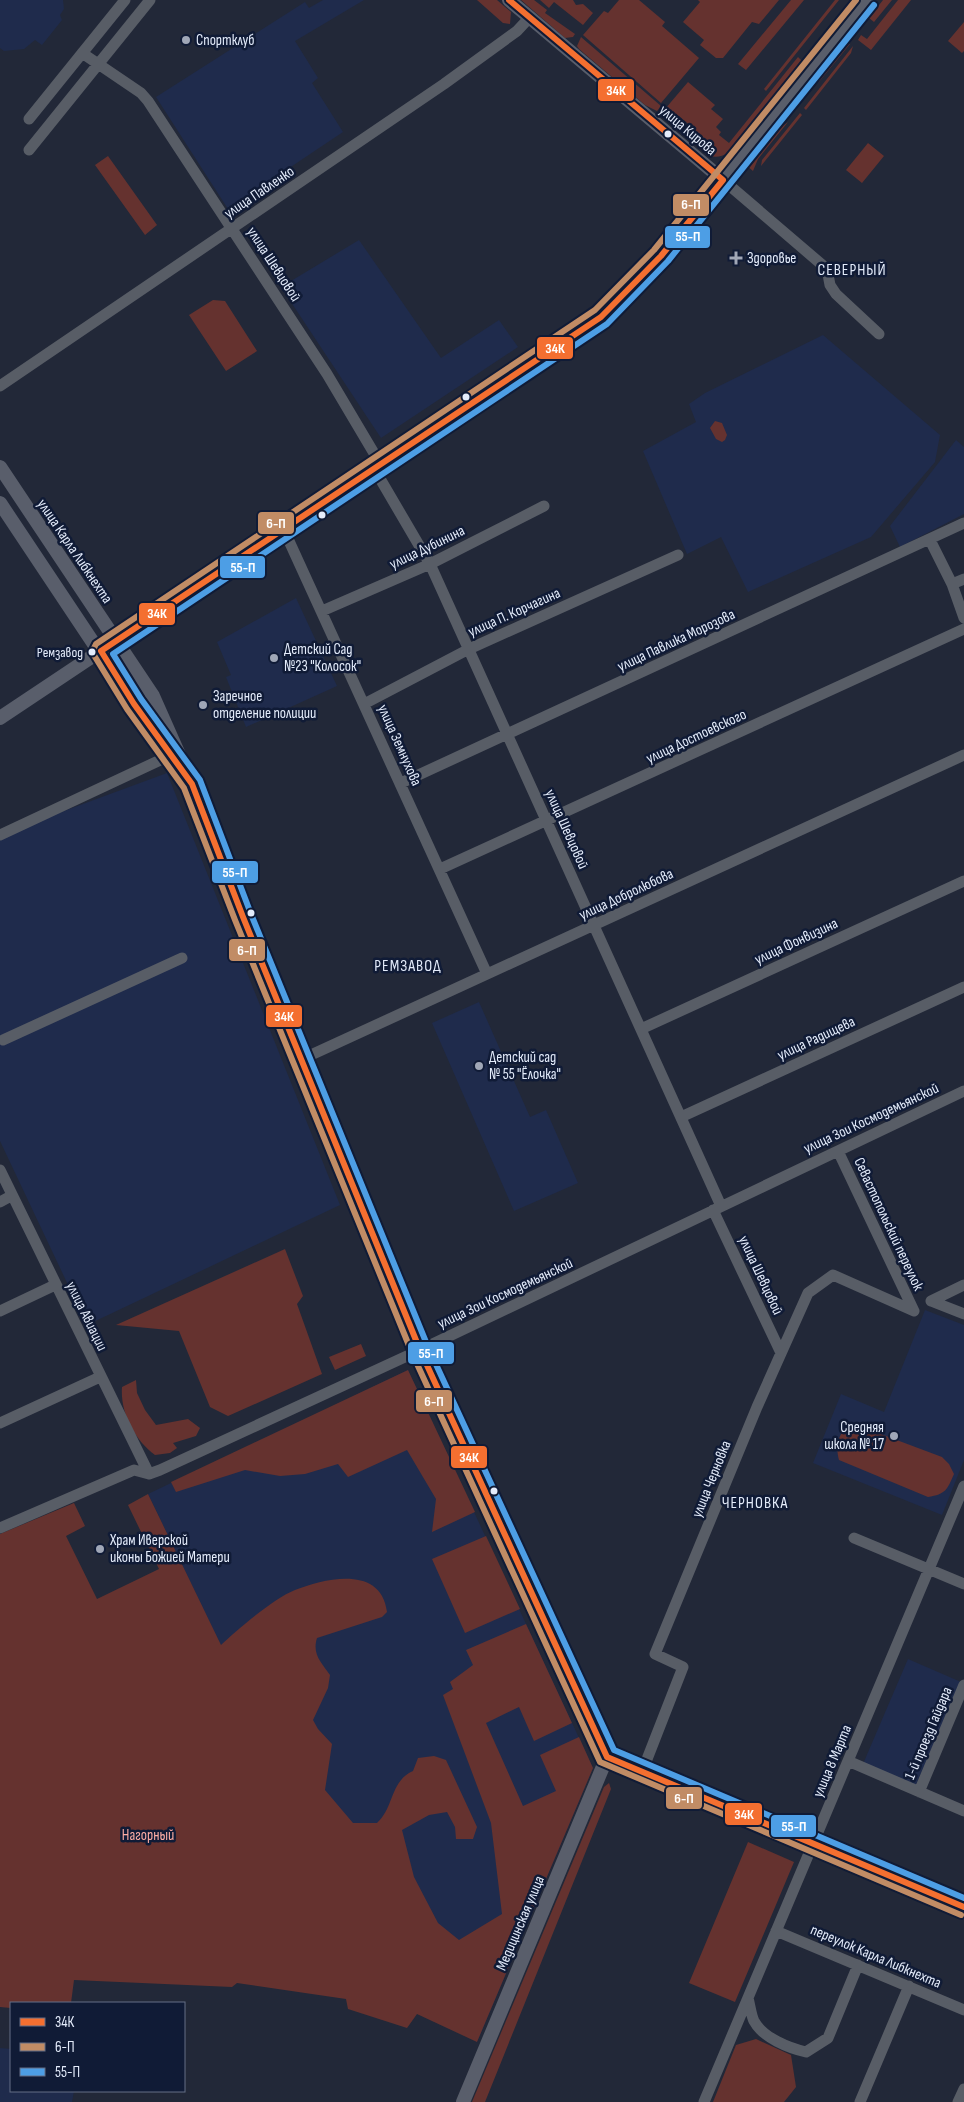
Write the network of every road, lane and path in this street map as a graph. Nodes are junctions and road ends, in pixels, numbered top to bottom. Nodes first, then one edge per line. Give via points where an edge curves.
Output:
1 (150, 0) edge
2 (509, 0) edge
3 (867, 0) edge
4 (123, 2) edge
5 (137, 16) junction
6 (530, 18) junction
7 (82, 53) junction
8 (98, 66) junction
9 (29, 119) dead end
10 (29, 150) dead end
11 (723, 180) junction
12 (233, 228) junction
13 (879, 334) dead end
14 (0, 386) edge
15 (0, 467) edge
16 (378, 467) junction
17 (0, 503) edge
18 (544, 506) dead end
19 (964, 523) edge
20 (284, 530) junction
21 (930, 540) junction
22 (678, 555) dead end
23 (430, 564) junction
24 (964, 579) edge
25 (952, 584) junction
26 (322, 611) junction
27 (964, 618) edge
28 (964, 629) edge
29 (116, 641) junction
30 (468, 648) junction
31 (101, 651) junction
32 (364, 704) junction
33 (0, 718) edge
34 (507, 734) junction
35 (172, 755) junction
36 (964, 755) edge
37 (401, 783) junction
38 (192, 784) junction
39 (547, 821) junction
40 (0, 835) edge
41 (440, 870) junction
42 (964, 881) edge
43 (594, 925) junction
44 (182, 958) dead end
45 (487, 974) junction
46 (964, 987) edge
47 (641, 1029) junction
48 (3, 1040) dead end
49 (300, 1060) junction
50 (964, 1090) edge
51 (681, 1117) junction
52 (838, 1151) junction
53 (0, 1170) edge
54 (12, 1196) junction
55 (0, 1202) edge
56 (717, 1208) junction
57 (55, 1285) junction
58 (964, 1285) edge
59 (0, 1311) edge
60 (914, 1311) joint
61 (964, 1314) edge
62 (420, 1350) junction
63 (781, 1353) junction
64 (100, 1377) junction
65 (0, 1423) edge
66 (149, 1474) junction
67 (964, 1488) edge
68 (0, 1528) edge
69 (854, 1538) dead end
70 (929, 1569) junction
71 (964, 1584) edge
72 (964, 1685) edge
73 (607, 1758) junction
74 (848, 1760) junction
75 (642, 1772) junction
76 (919, 1792) junction
77 (964, 1812) edge
78 (813, 1844) junction
79 (964, 1907) edge
80 (776, 1931) junction
81 (858, 1965) junction
82 (909, 1986) junction
83 (748, 1998) junction
84 (964, 2010) edge
85 (964, 2089) edge
86 (463, 2102) edge
87 (704, 2102) edge
88 (860, 2102) edge
89 (958, 2102) edge

1 - 5 street
2 - 6 main road, улица Кирова
3 - 11 main road
4 - 5 street
4 - 7 street
5 - 8 street
6 - 11 main road, улица Кирова
6 - 12 street, улица Павленко via 517,32 484,56
7 - 8 street, улица Шевцовой
7 - 9 street
8 - 10 street
8 - 12 street, улица Шевцовой via 141,93 148,101
11 - 13 street, улица Кирова via 827,269 830,285 836,294
11 - 16 main road via 661,256 601,317
12 - 14 street, улица Павленко
12 - 16 street, улица Шевцовой via 327,374
15 - 29 main road, улица Карла Либкнехта
16 - 20 main road
16 - 23 street, улица Шевцовой
17 - 31 main road, улица Карла Либкнехта
18 - 23 street, улица Дубинина
19 - 21 street, улица Павлика Морозова
20 - 26 street, улица Земнухова
20 - 29 main road
21 - 25 street
21 - 34 street, улица Павлика Морозова
22 - 30 street, улица П. Корчагина
23 - 26 street, улица Дубинина
23 - 30 street, улица Шевцовой
24 - 25 street
25 - 27 street
26 - 32 street, улица Земнухова
28 - 39 street, улица Достоевского
29 - 31 main road
29 - 38 main road, улица Карла Либкнехта via 153,696
30 - 32 street, улица П. Корчагина
30 - 34 street, улица Шевцовой
31 - 33 main road
31 - 35 main road, улица Карла Либкнехта via 134,704
32 - 37 street, улица Земнухова
34 - 37 street, улица Павлика Морозова
34 - 39 street, улица Шевцовой
35 - 38 main road, улица Карла Либкнехта
35 - 40 street
36 - 43 street, улица Добролюбова
37 - 41 street, улица Земнухова
38 - 49 main road, улица Карла Либкнехта
39 - 41 street, улица Достоевского
39 - 43 street, улица Шевцовой
41 - 45 street, улица Земнухова
42 - 47 street, улица Фонвизина
43 - 45 street, улица Добролюбова
43 - 47 street, улица Шевцовой
44 - 48 street
45 - 49 street, улица Добролюбова
46 - 51 street, улица Радищева
47 - 51 street, улица Шевцовой
49 - 62 main road, улица Карла Либкнехта
50 - 52 street, улица Зои Космодемьянской
51 - 56 street, улица Шевцовой
52 - 56 street, улица Зои Космодемьянской
52 - 60 street, Севастопольский переулок
53 - 54 street, улица Авиации
54 - 55 street
54 - 57 street, улица Авиации
56 - 62 street, улица Зои Космодемьянской
56 - 63 street, улица Шевцовой
57 - 59 street
57 - 64 street, улица Авиации
58 - 61 street via 931,1301
60 - 63 street, улица Черновка via 833,1275 808,1293
62 - 66 street, улица Зои Космодемьянской
62 - 73 main road, улица Карла Либкнехта
63 - 75 street, улица Черновка via 655,1654 683,1667
64 - 65 street
64 - 66 street, улица Авиации
66 - 68 street, улица Зои Космодемьянской via 134,1470
67 - 70 street, улица 8 Марта
69 - 70 street
70 - 71 street
70 - 74 street, улица 8 Марта
72 - 76 street, 1-й проезд Гайдара
73 - 75 main road
73 - 86 main road, Медицинская улица
74 - 76 street
74 - 78 street, улица 8 Марта
75 - 78 main road
76 - 77 street
78 - 79 main road
78 - 80 street, улица 8 Марта
80 - 81 street, переулок Карла Либкнехта
80 - 83 street, улица 8 Марта
81 - 82 street, переулок Карла Либкнехта
81 - 83 street via 828,2038 806,2052 790,2049 766,2034 754,2022
82 - 84 street, переулок Карла Либкнехта
82 - 88 street
83 - 87 street, улица 8 Марта
85 - 89 street

